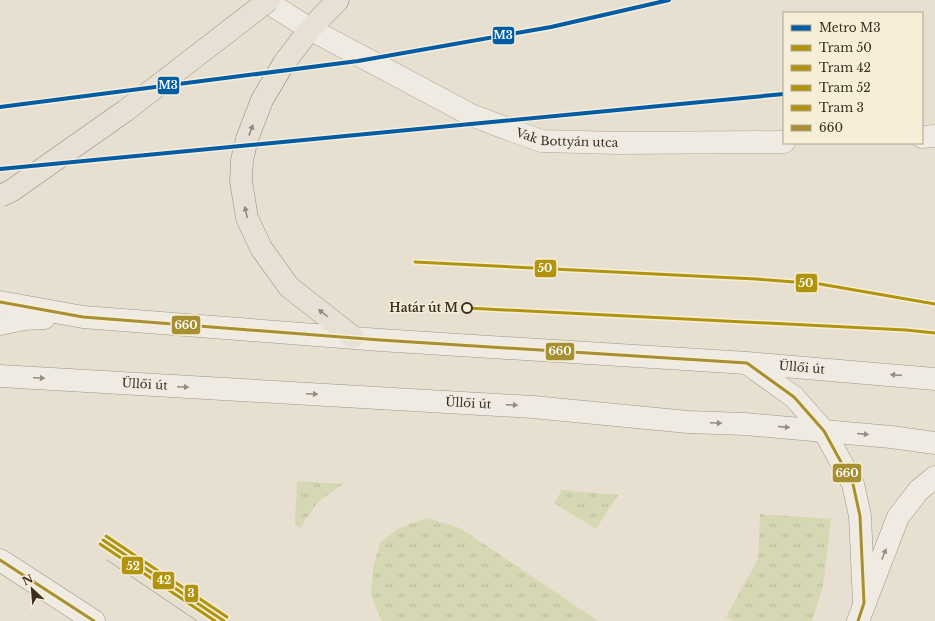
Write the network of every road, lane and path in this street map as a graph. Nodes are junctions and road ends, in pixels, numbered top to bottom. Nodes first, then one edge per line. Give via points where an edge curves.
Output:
1 (264, 0) edge
2 (269, 0) edge
3 (338, 0) edge
4 (310, 29) junction
5 (923, 136) edge
6 (935, 136) edge
7 (783, 142) edge
8 (0, 196) edge
9 (0, 302) edge
10 (83, 317) junction
11 (0, 324) edge
12 (353, 337) junction
13 (747, 363) junction
14 (0, 376) edge
15 (935, 379) edge
16 (824, 431) junction
17 (935, 443) edge
18 (935, 477) edge
19 (0, 560) edge
20 (861, 612) edge
21 (94, 621) edge

1 - 4 main road, Vak Bottyán utca
2 - 8 main road, bridge via 125,111
3 - 4 main road
4 - 7 main road, Vak Bottyán utca via 471,114 542,141
12 -> 4 main road via 289,287 261,248 247,218 243,198 242,160 262,100 284,63
5 - 6 main road
9 - 10 main road, Üllői út
10 - 11 main road via 24,319
10 - 12 main road, Üllői út
12 - 13 main road, Üllői út
15 -> 13 main road, Üllői út
13 - 16 main road via 794,397
14 -> 16 main road, Üllői út via 533,407 688,422
16 -> 17 main road, Üllői út
16 - 20 main road via 853,484 860,516
20 -> 18 main road via 898,517 919,490
19 - 21 main road

